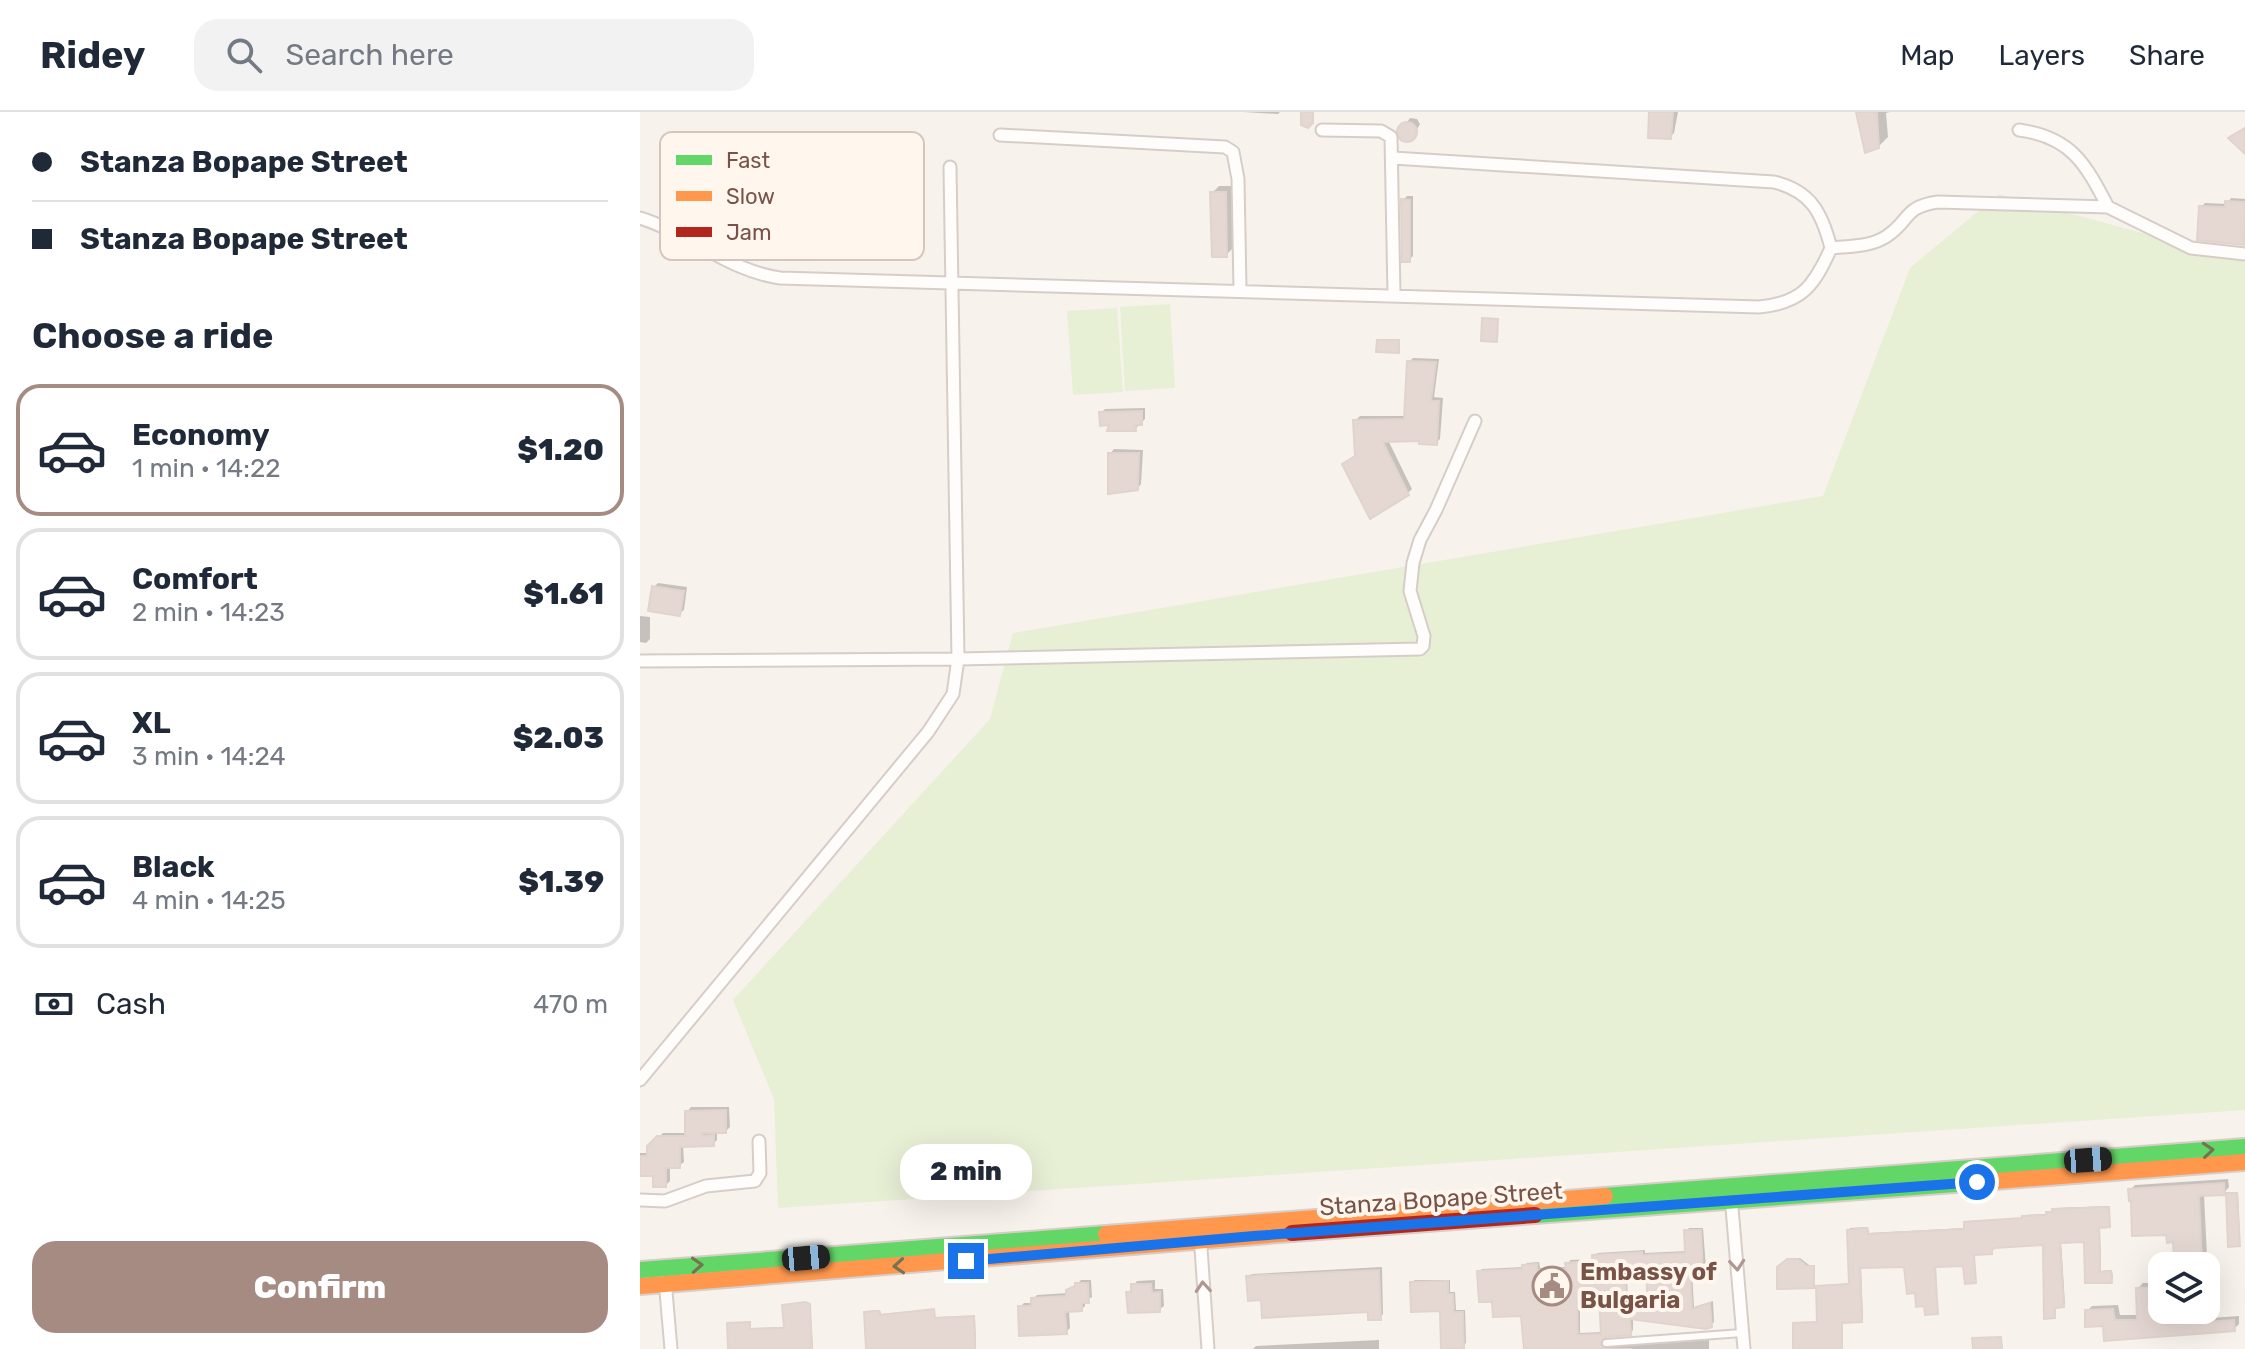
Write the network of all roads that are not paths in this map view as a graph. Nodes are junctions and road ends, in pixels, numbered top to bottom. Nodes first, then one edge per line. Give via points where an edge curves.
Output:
1 (1322, 130) dead end
2 (2019, 130) dead end
3 (1000, 135) dead end
4 (1393, 158) junction
5 (950, 167) dead end
6 (2108, 207) junction
7 (640, 218) edge
8 (660, 226) edge
9 (1831, 248) junction
10 (2245, 254) edge
11 (723, 260) edge
12 (952, 282) junction
13 (1240, 290) junction
14 (1394, 295) junction
15 (1475, 421) dead end
16 (958, 659) junction
17 (640, 661) edge
18 (645, 1069) edge
19 (640, 1080) edge
20 (759, 1141) dead end
21 (2245, 1147) edge
22 (2245, 1162) edge
23 (1731, 1195) junction
24 (640, 1200) edge
25 (1200, 1233) junction
26 (640, 1270) edge
27 (665, 1276) junction
28 (640, 1286) edge
29 (1743, 1333) junction
30 (1606, 1343) dead end
31 (671, 1349) edge
32 (1208, 1349) edge
33 (1744, 1349) edge

1 - 4 street via 1381,131 1391,137
2 - 6 street via 2067,146
3 - 13 street via 1225,147 1233,152
4 - 9 street via 1774,182 1800,191 1810,201
4 - 14 street
5 - 12 street
6 - 9 street via 1923,204 1878,241
6 - 10 street via 2191,248
7 - 8 street
9 - 14 street via 1818,277 1803,293 1775,306
11 - 12 street via 761,275 797,279
12 - 13 street
12 - 16 street
13 - 14 street
15 - 16 street via 1415,552 1409,578 1424,636 1420,649
16 - 17 street
16 - 18 street via 953,694 928,732
18 - 19 street
20 - 24 street via 760,1173 755,1181 706,1186 665,1201
23 -> 21 main road, Stanza Bopape Street
22 - 23 main road, Stanza Bopape Street
23 - 25 main road, Stanza Bopape Street
23 -> 29 street
25 - 27 main road, Stanza Bopape Street
32 -> 25 street
26 - 27 main road, Stanza Bopape Street
27 - 28 main road, Stanza Bopape Street
27 - 31 street
29 - 30 lane
29 - 33 street

